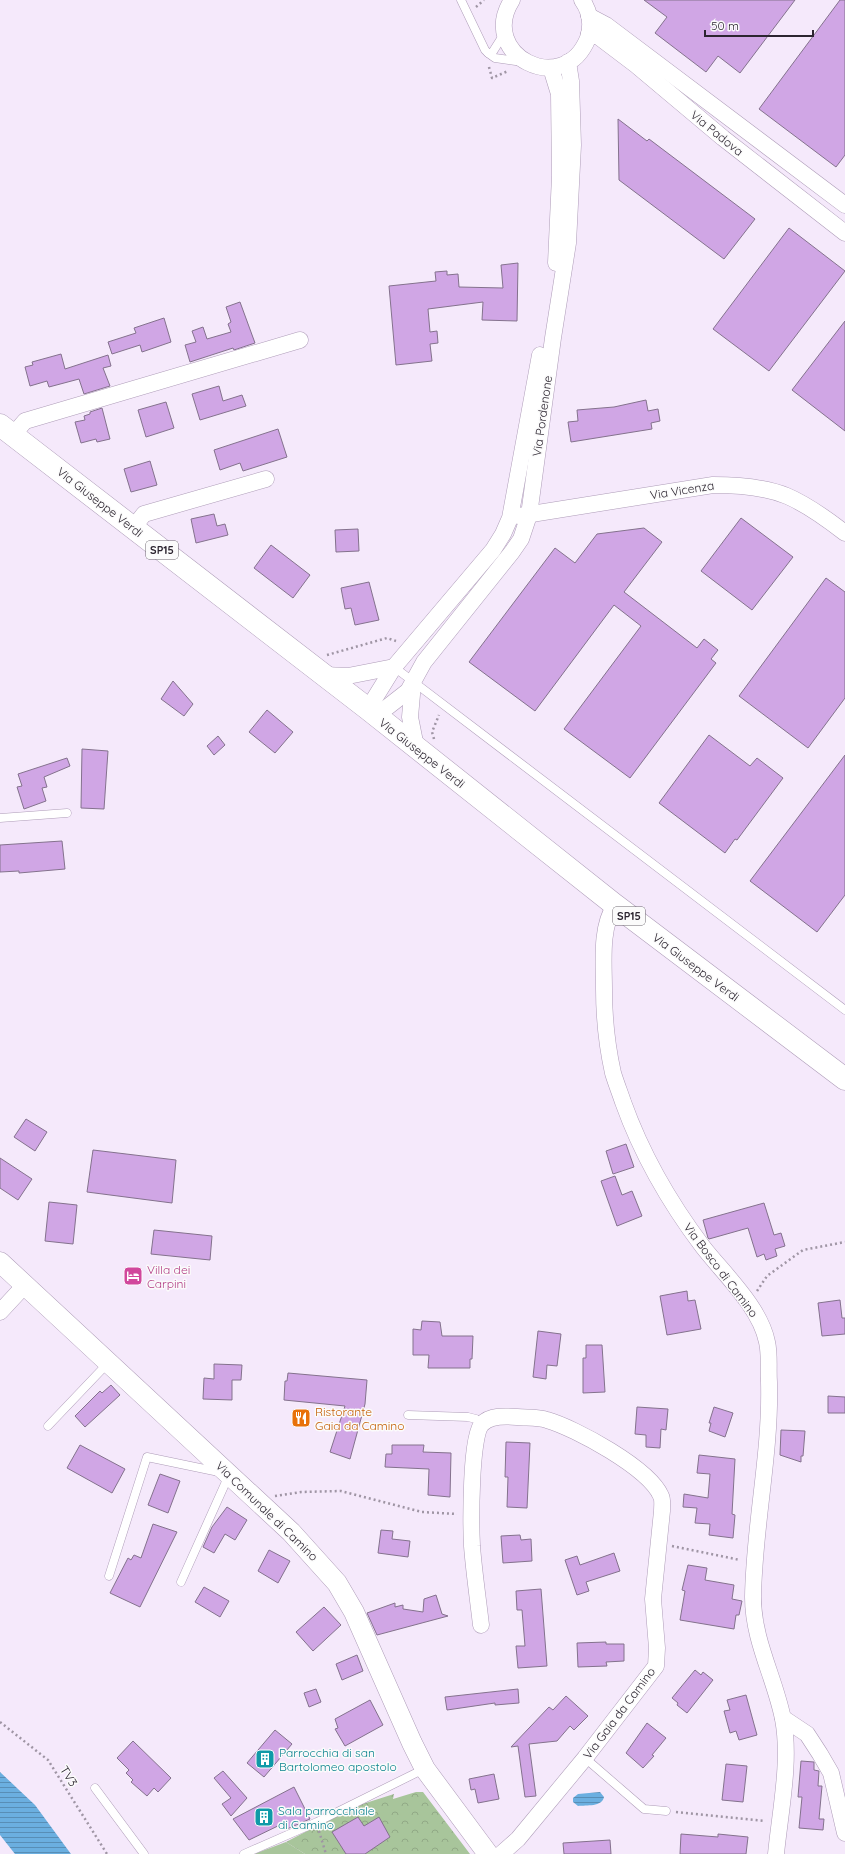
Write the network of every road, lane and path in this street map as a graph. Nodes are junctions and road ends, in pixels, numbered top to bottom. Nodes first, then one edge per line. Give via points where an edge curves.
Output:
1 (461, 0) edge
2 (582, 0) edge
3 (507, 2) edge
4 (589, 16) junction
5 (504, 34) junction
6 (589, 34) junction
7 (488, 53) junction
8 (568, 62) junction
9 (518, 66) junction
10 (551, 68) junction
11 (729, 130) junction
12 (845, 205) edge
13 (845, 233) edge
14 (550, 328) junction
15 (300, 340) dead end
16 (6, 430) edge
17 (266, 479) dead end
18 (529, 515) junction
19 (510, 518) junction
20 (133, 528) junction
21 (845, 533) edge
22 (408, 650) junction
23 (321, 652) dead end
24 (394, 667) junction
25 (323, 675) junction
26 (413, 683) junction
27 (372, 712) junction
28 (416, 747) junction
29 (67, 813) dead end
30 (0, 818) edge
31 (615, 905) junction
32 (845, 1010) edge
33 (845, 1079) edge
34 (845, 1242) edge
35 (0, 1262) edge
36 (25, 1285) junction
37 (748, 1304) junction
38 (0, 1312) edge
39 (109, 1362) junction
40 (408, 1416) dead end
41 (482, 1424) junction
42 (48, 1426) dead end
43 (229, 1474) junction
44 (263, 1506) junction
45 (472, 1515) junction
46 (660, 1543) junction
47 (754, 1563) junction
48 (109, 1576) dead end
49 (181, 1582) dead end
50 (481, 1624) dead end
51 (783, 1718) junction
52 (0, 1722) edge
53 (585, 1758) junction
54 (425, 1769) junction
55 (95, 1788) dead end
56 (666, 1811) joint
57 (317, 1822) junction
58 (779, 1822) junction
59 (845, 1833) edge
60 (107, 1854) edge
61 (144, 1854) edge
62 (244, 1854) edge
63 (326, 1854) edge
64 (488, 1854) edge
65 (501, 1854) edge
66 (776, 1854) edge

1 - 7 lane
2 - 4 street
3 - 5 street
4 - 6 street
4 - 11 street, Via Padova via 606,25
5 - 7 lane via 499,44
5 - 9 street
6 - 8 street via 578,55
6 - 11 street, Via Padova via 599,37
7 - 9 lane
7 - 9 path via 489,72 492,78
8 - 10 street
8 - 14 street, Via Pordenone via 573,145 568,243
9 - 10 street
10 - 14 street, Via Pordenone via 558,94 560,176
11 - 12 street, Via Padova
11 - 13 street, Via Padova
14 - 18 street, Via Pordenone
14 - 19 street, Via Pordenone
15 - 16 street via 25,421
16 - 20 main road, Via Giuseppe Verdi / SP15
17 - 20 street via 144,514
18 - 19 street, Via Vicenza
18 - 21 street, Via Vicenza via 713,485 731,485 787,496 820,514
18 - 26 street, Via Pordenone via 521,539 424,662
19 - 22 street, Via Pordenone via 492,550
20 - 25 main road, Via Giuseppe Verdi / SP15
22 - 23 path via 399,642 387,638 328,655
22 - 24 street, Via Pordenone
24 - 25 street via 348,676
24 - 26 lane
24 - 27 street, Via Pordenone
25 - 27 main road, Via Giuseppe Verdi / SP15
26 - 27 street, Via Pordenone via 401,697
26 - 28 street via 410,716
26 - 32 lane
27 - 28 main road, Via Giuseppe Verdi / SP15
28 - 31 main road, Via Giuseppe Verdi / SP15
29 - 30 lane
31 - 33 main road, Via Giuseppe Verdi / SP15
31 - 37 street, Via Bosco di Camino via 610,913 607,928 604,965 604,1018 614,1074 629,1118 666,1194
34 - 37 path via 803,1250 766,1276
35 - 36 street, Via Comunale di Camino
36 - 38 street
36 - 39 street, Via Comunale di Camino
37 - 47 street, Via Bosco di Camino via 761,1324 767,1343 769,1404
39 - 42 lane
39 - 43 street, Via Comunale di Camino
40 - 41 lane via 468,1417
41 - 45 street via 476,1433 474,1450
41 - 46 street, Via Gaia da Camino via 502,1417 546,1420 573,1430 626,1461 647,1477 661,1496
43 - 44 street, Via Comunale di Camino
43 - 48 lane via 147,1457
43 - 49 lane
44 - 45 path via 276,1495 341,1491 422,1512
44 - 54 street, Via Comunale di Camino via 313,1554 337,1583 354,1612
45 - 50 street via 472,1546
46 - 47 path
46 - 53 street, Via Gaia da Camino via 653,1599 656,1666
47 - 51 street, Via Bosco di Camino via 753,1601 759,1642
51 - 58 street, Via Bosco di Camino via 786,1746
51 - 59 street via 807,1734 820,1754 830,1773
52 - 60 path, TV3 via 48,1760
53 - 56 lane via 644,1810
53 - 65 street, Via Gaia da Camino via 518,1839
54 - 57 lane
54 - 64 street, Via Comunale di Camino
55 - 61 lane
56 - 58 path
57 - 62 lane
57 - 63 path
58 - 66 street, Via Bosco di Camino

